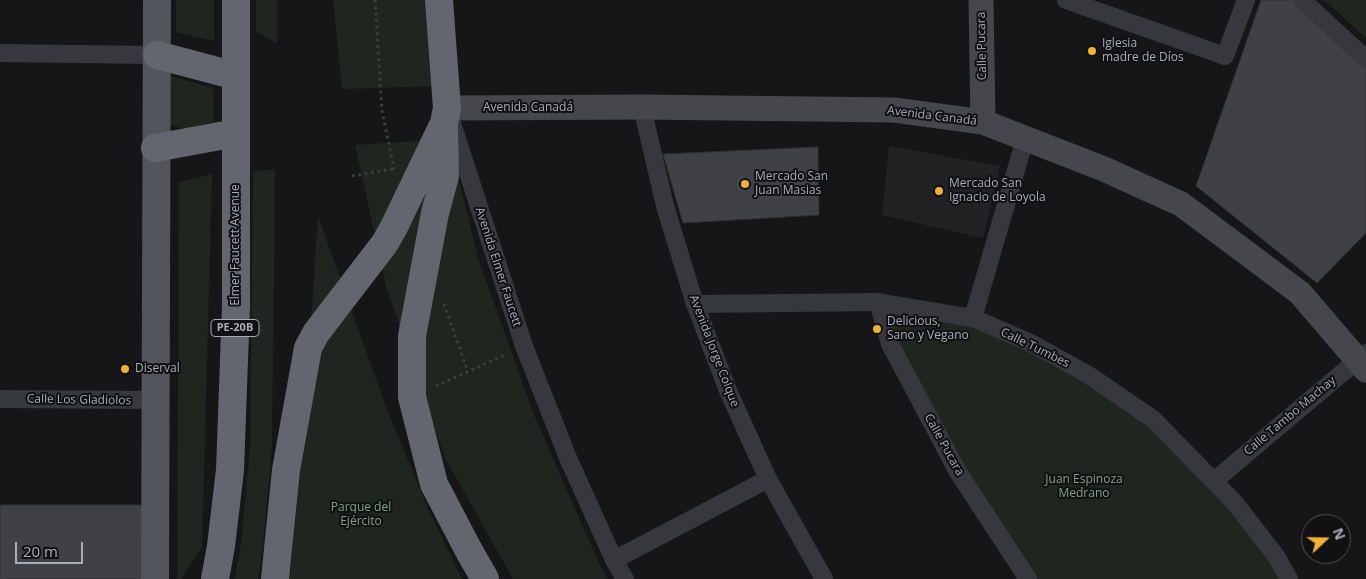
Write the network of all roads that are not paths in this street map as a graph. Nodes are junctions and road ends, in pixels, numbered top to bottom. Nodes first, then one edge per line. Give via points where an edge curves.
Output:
1 (157, 0) edge
2 (236, 0) edge
3 (439, 0) edge
4 (981, 0) edge
5 (1066, 0) edge
6 (1246, 0) edge
7 (1302, 0) edge
8 (0, 53) edge
9 (157, 54) junction
10 (1366, 59) edge
11 (236, 76) junction
12 (642, 108) junction
13 (446, 116) junction
14 (983, 122) junction
15 (236, 133) junction
16 (1024, 138) junction
17 (156, 148) junction
18 (878, 302) junction
19 (695, 304) junction
20 (973, 318) junction
21 (1363, 360) edge
22 (0, 399) edge
23 (157, 400) junction
24 (768, 479) junction
25 (1214, 480) junction
26 (614, 560) junction
27 (155, 579) edge
28 (215, 579) edge
29 (275, 579) edge
30 (485, 579) edge
31 (625, 579) edge
32 (824, 579) edge
33 (1028, 579) edge
34 (1290, 579) edge

1 - 9 main road
2 - 11 highway, Elmer Faucett Avenue / PE-20B
3 - 13 highway
4 - 14 street, Calle Pucara
5 - 6 street via 1225,56
7 - 10 street
8 - 9 street
9 - 11 highway
9 - 17 main road
11 - 15 highway, Elmer Faucett Avenue / PE-20B
12 - 13 street, Avenida Canadá
12 - 14 street, Avenida Canadá via 894,110
12 - 19 street, Avenida Jorge Colque via 665,206
13 - 26 street, Avenida Elmer Faucett via 524,346 568,458
13 - 29 highway via 385,243 336,305 308,348 286,470
13 - 30 highway via 445,176 412,336 412,397 434,484
14 - 16 street, Avenida Canadá
15 - 17 highway
15 - 28 highway, Elmer Faucett Avenue / PE-20B via 236,305 230,470
16 - 20 street
16 - 21 street, Avenida Canadá via 1181,204 1300,293
17 - 23 main road
18 - 19 street, Calle Tumbes
18 - 20 street, Calle Tumbes
18 - 33 street, Calle Pucara via 890,344 958,472
19 - 24 street, Avenida Jorge Colque via 729,393
20 - 25 street, Calle Tumbes via 1033,344 1087,374 1153,419
21 - 25 street, Calle Tambo Machay
22 - 23 street, Calle Los Gladiolos
23 - 27 main road
24 - 26 street
24 - 32 street, Avenida Jorge Colque
25 - 34 street, Calle Tumbes via 1270,548
26 - 31 street, Avenida Elmer Faucett

